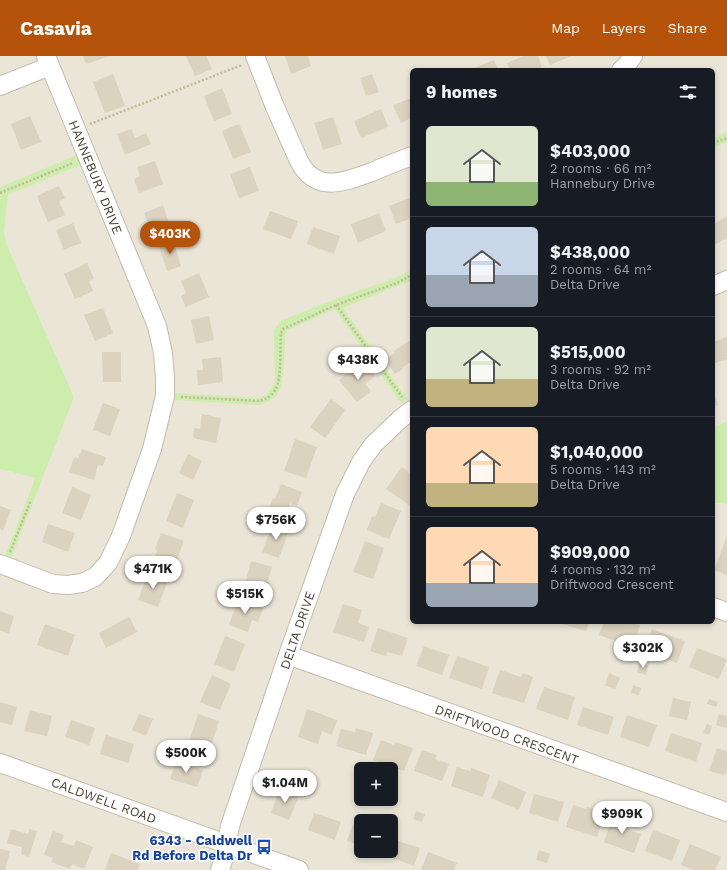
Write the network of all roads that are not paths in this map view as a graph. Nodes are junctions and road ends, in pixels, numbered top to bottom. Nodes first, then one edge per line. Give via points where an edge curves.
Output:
1 (633, 56) edge
2 (255, 57) edge
3 (48, 61) edge
4 (624, 68) edge
5 (0, 86) edge
6 (410, 157) edge
7 (727, 280) edge
8 (715, 285) edge
9 (410, 412) edge
10 (2, 565) edge
11 (715, 608) edge
12 (727, 612) edge
13 (288, 655) junction
14 (0, 762) edge
15 (727, 812) edge
16 (227, 844) junction
17 (220, 870) edge
18 (299, 870) edge

1 - 4 street
2 - 6 street via 302,168 314,178 331,183 346,181
3 - 5 street, HANNEBURY DRIVE
3 - 10 street, HANNEBURY DRIVE via 156,326 163,353 165,396 152,448 121,536 108,563 95,577 82,583 53,584
7 - 8 street
9 - 13 street, DELTA DRIVE via 373,445 352,479
11 - 12 street
13 - 15 street, DRIFTWOOD CRESCENT
13 - 16 street, DELTA DRIVE via 230,826
14 - 16 street, CALDWELL ROAD
16 - 17 street, DELTA DRIVE
16 - 18 street, CALDWELL ROAD

